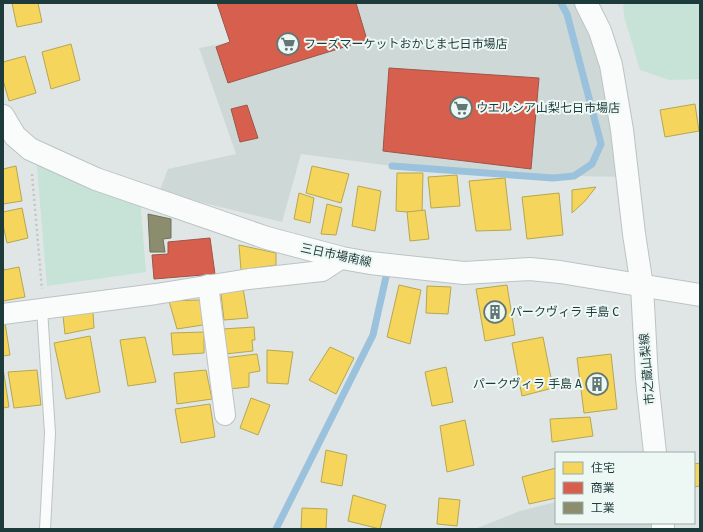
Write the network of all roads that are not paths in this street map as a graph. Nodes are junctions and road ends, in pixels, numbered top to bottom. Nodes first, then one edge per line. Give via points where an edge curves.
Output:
1 (586, 3) edge
2 (3, 116) edge
3 (16, 142) edge
4 (342, 258) junction
5 (208, 285) junction
6 (642, 286) junction
7 (700, 295) edge
8 (42, 300) junction
9 (3, 314) edge
10 (225, 415) dead end
11 (656, 452) edge
12 (45, 529) edge

1 - 6 main road, 市之蔵山梨線 via 600,31 611,65
2 - 3 main road
3 - 4 main road, 三日市場南線 via 103,181 266,238
4 - 5 street via 322,271
4 - 6 main road, 三日市場南線 via 464,273 530,269 552,271
5 - 8 street via 148,295
5 - 10 street
6 - 7 main road, 三日市場南線
6 - 11 main road, 市之蔵山梨線 via 647,379
8 - 9 street
8 - 12 lane via 50,432

